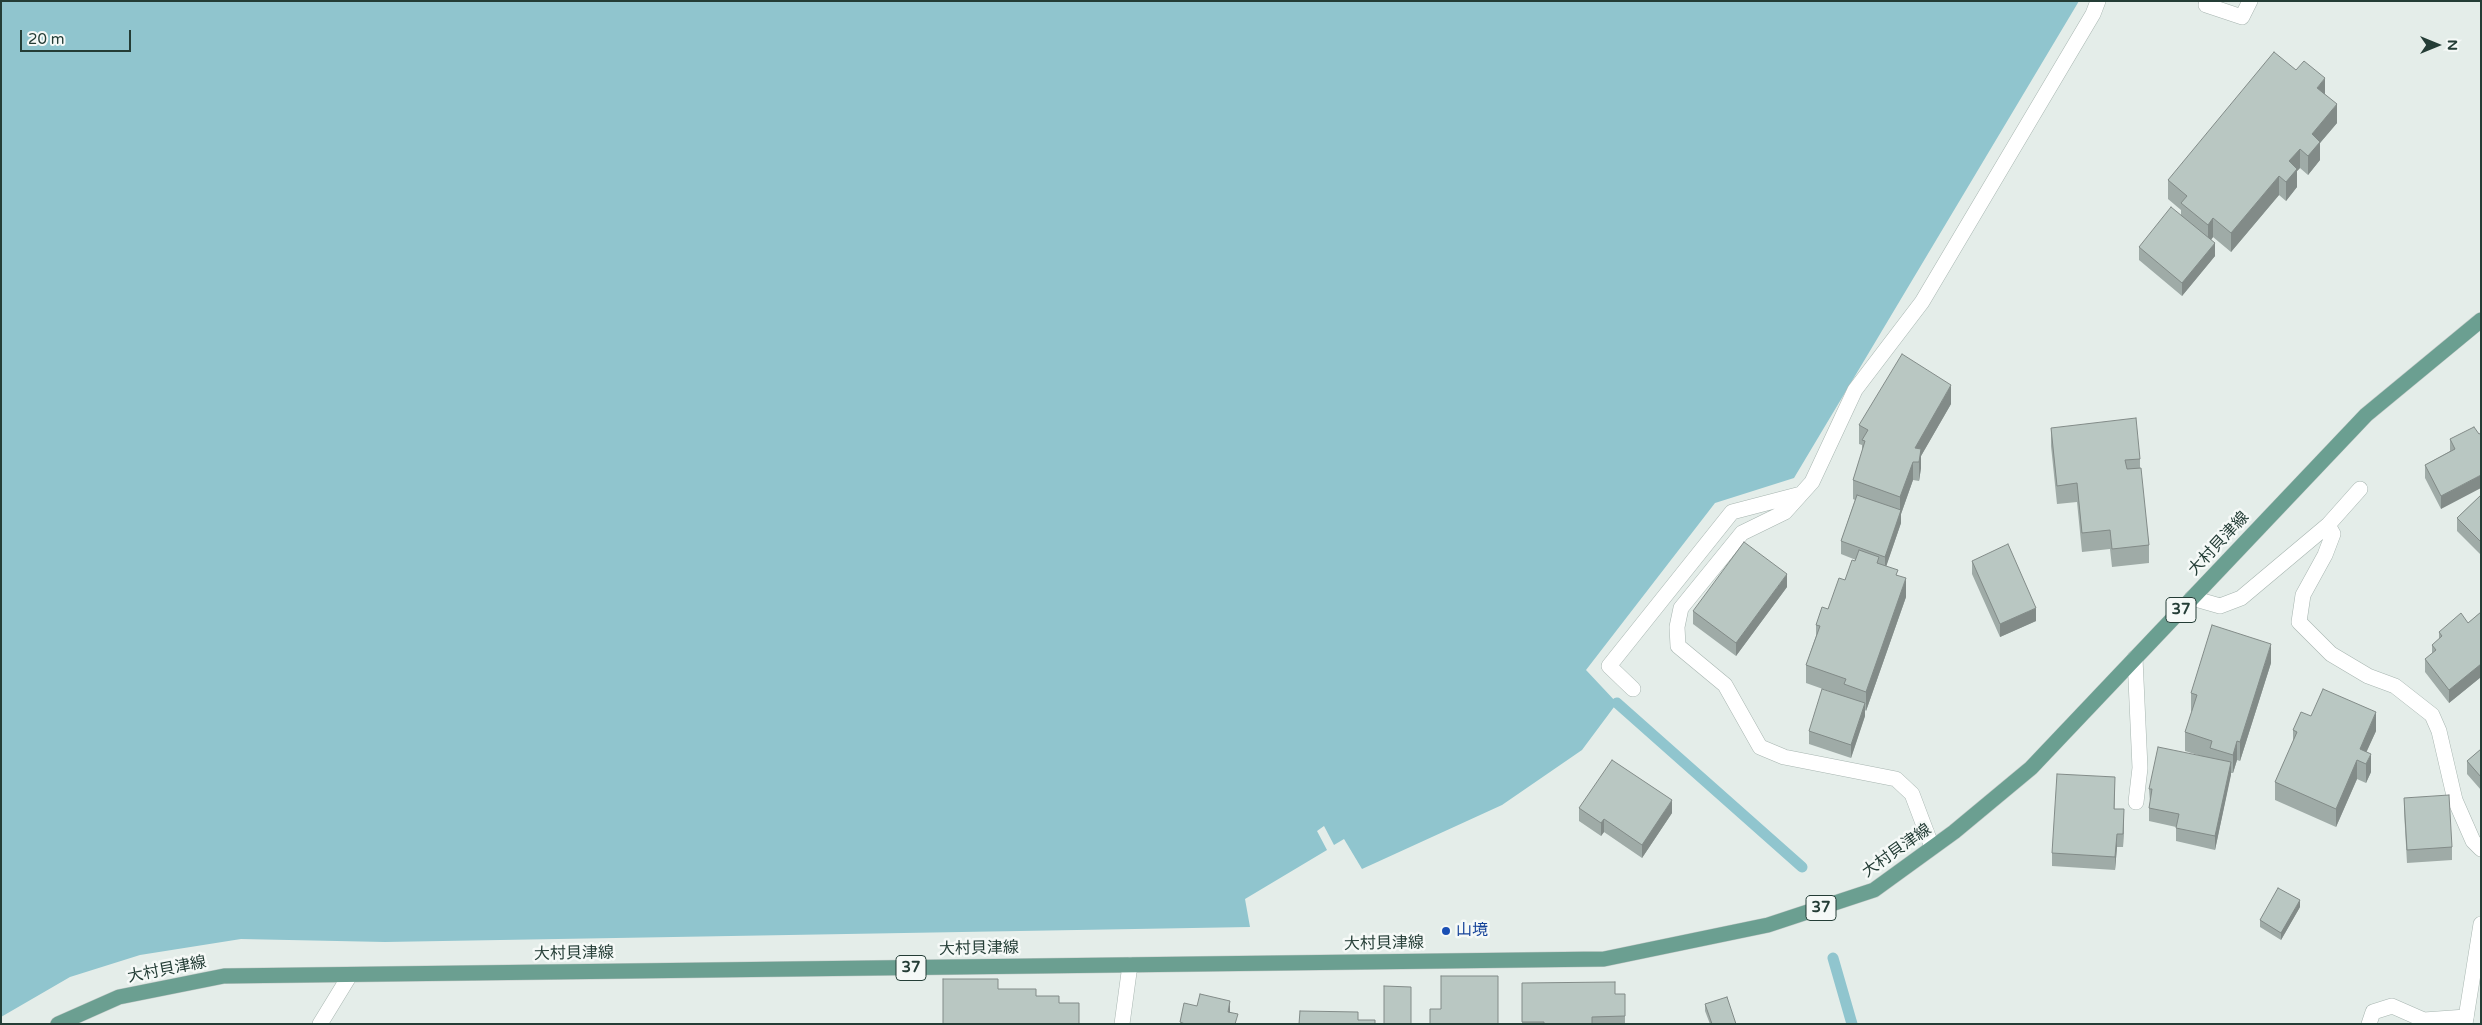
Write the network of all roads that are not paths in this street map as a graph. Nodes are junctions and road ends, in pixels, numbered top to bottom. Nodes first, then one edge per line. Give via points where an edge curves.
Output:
1 (2098, 1) edge
2 (2250, 1) edge
3 (2206, 5) dead end
4 (2481, 320) edge
5 (2360, 489) dead end
6 (1801, 494) junction
7 (2328, 525) junction
8 (2192, 598) junction
9 (2135, 658) junction
10 (1633, 689) dead end
11 (2136, 802) dead end
12 (1932, 847) junction
13 (2481, 849) edge
14 (2481, 924) edge
15 (1130, 965) junction
16 (350, 975) junction
17 (2465, 1020) edge
18 (58, 1024) edge
19 (320, 1024) edge
20 (1122, 1024) edge
21 (2370, 1024) edge

1 - 6 street via 1922,302 1855,390 1812,482
2 - 3 street via 2242,17
4 - 8 main road, 大村貝津線 / 37 via 2366,415
5 - 7 street
6 - 10 street via 1732,512 1609,666
6 - 12 street via 1785,512 1742,533 1693,593 1681,608 1678,646 1725,685 1760,747 1784,757 1896,779 1912,794
7 - 8 street via 2241,598 2220,606
7 - 13 street via 2333,534 2303,595 2299,622 2331,654 2368,676 2395,686 2432,715 2439,731 2455,800 2473,841
8 - 9 main road, 大村貝津線 / 37
9 - 11 street via 2140,768
9 - 12 main road, 大村貝津線 / 37 via 2031,768
12 - 15 main road, 大村貝津線 / 37 via 1874,890 1768,925 1604,959
14 - 17 street
15 - 16 main road, 大村貝津線 / 37
15 - 20 street
16 - 18 main road, 大村貝津線 / 37 via 224,976 119,997
16 - 19 street
17 - 21 street via 2424,1020 2392,1006 2373,1012

